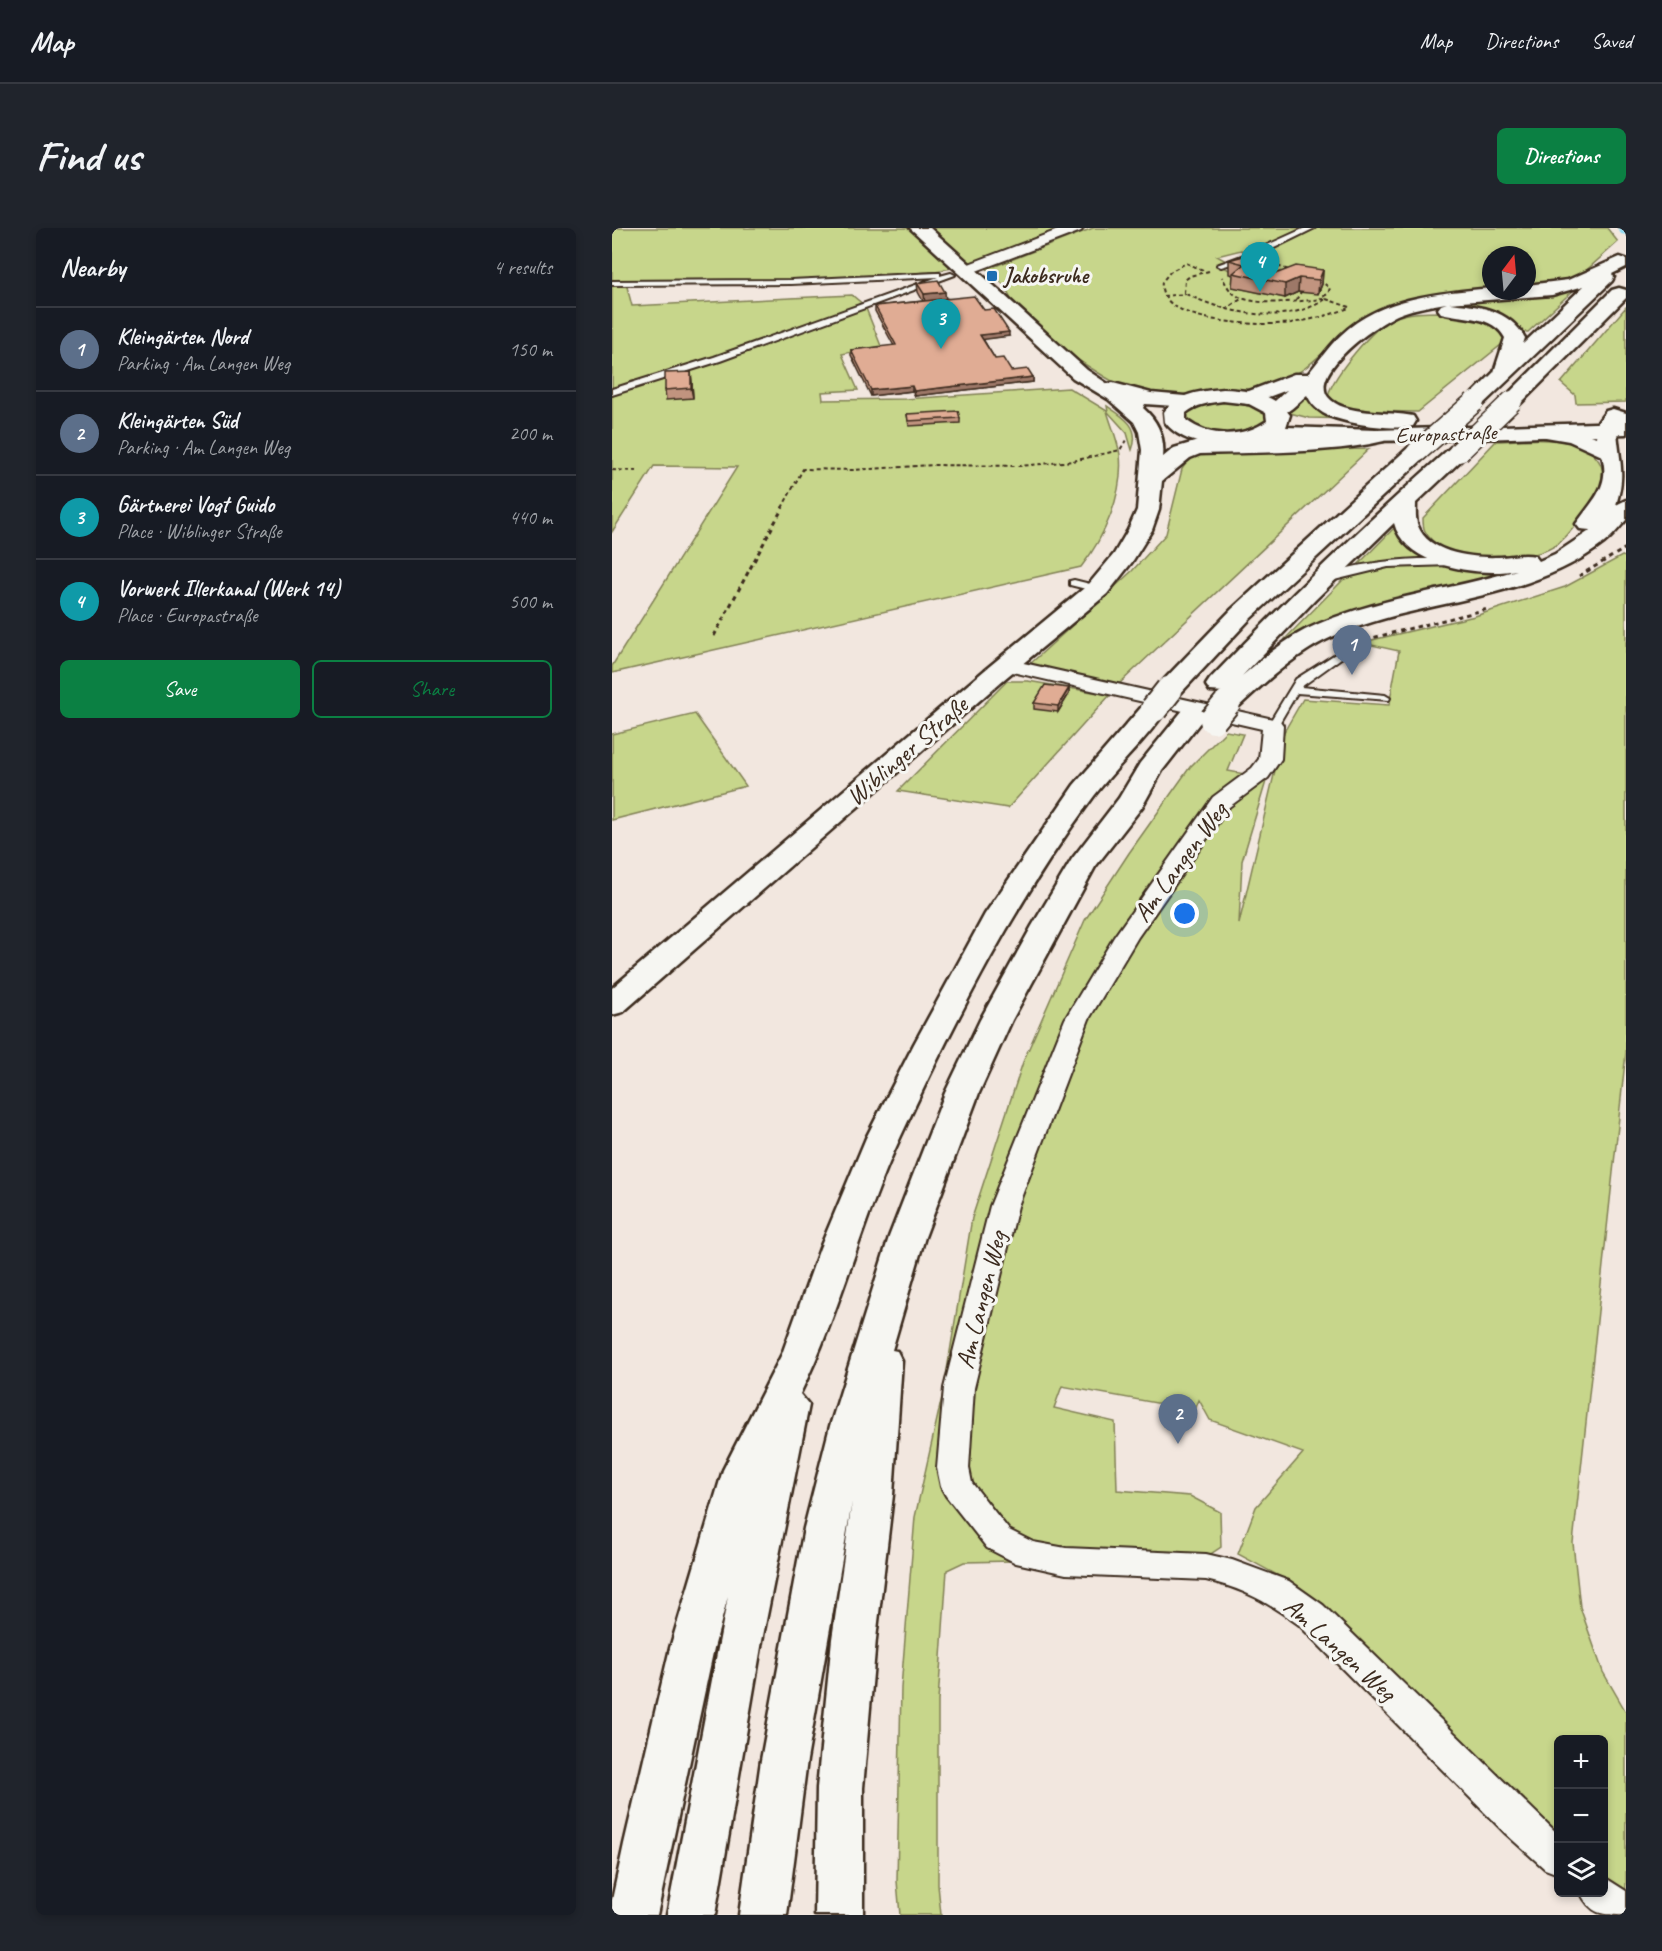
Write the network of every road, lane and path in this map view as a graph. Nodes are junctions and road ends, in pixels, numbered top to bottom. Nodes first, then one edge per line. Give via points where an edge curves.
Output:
1 (919, 228) edge
2 (1076, 228) edge
3 (1311, 228) edge
4 (1623, 259) edge
5 (1267, 263) edge
6 (1220, 268) junction
7 (1204, 271) junction
8 (958, 273) junction
9 (1298, 273) edge
10 (1319, 280) edge
11 (612, 283) edge
12 (1626, 286) edge
13 (1301, 292) edge
14 (1186, 294) junction
15 (1163, 296) junction
16 (1244, 298) junction
17 (1317, 299) junction
18 (1326, 299) junction
19 (1296, 300) junction
20 (1224, 309) junction
21 (1252, 313) junction
22 (1382, 316) junction
23 (1248, 323) junction
24 (1322, 368) junction
25 (1504, 372) junction
26 (1092, 382) junction
27 (612, 392) edge
28 (1115, 395) junction
29 (1248, 398) junction
30 (1189, 401) junction
31 (1273, 421) junction
32 (1405, 421) junction
33 (1177, 422) junction
34 (1619, 422) edge
35 (1548, 431) junction
36 (1376, 436) junction
37 (1127, 437) dead end
38 (1209, 437) junction
39 (1611, 452) junction
40 (1151, 465) junction
41 (612, 470) edge
42 (638, 471) dead end
43 (1404, 500) junction
44 (1626, 507) edge
45 (1464, 562) junction
46 (1318, 581) junction
47 (714, 636) dead end
48 (1340, 654) dead end
49 (1006, 665) junction
50 (1294, 689) junction
51 (1385, 698) dead end
52 (1209, 709) junction
53 (1273, 725) junction
54 (612, 1005) edge
55 (888, 1297) junction
56 (801, 1354) junction
57 (1554, 1853) edge
58 (1603, 1897) edge
59 (1626, 1914) edge
60 (633, 1915) edge
61 (692, 1915) edge
62 (763, 1915) edge
63 (839, 1915) edge

1 - 8 main road
2 - 8 street
3 - 6 lane
4 - 22 main road via 1563,287 1426,301
4 - 25 main road
5 - 9 path
6 - 7 path
6 - 16 path via 1233,293
7 - 14 path via 1185,280
7 - 15 path via 1186,263 1176,268 1164,276
8 - 11 lane via 791,282
8 - 26 main road
8 - 27 lane
10 - 17 path via 1330,288 1328,294
12 - 43 main road, bridge via 1512,401
13 - 19 path
14 - 15 path
14 - 20 path
15 - 23 path via 1185,312
16 - 19 path
16 - 20 path
17 - 18 path
17 - 19 path
18 - 21 path via 1318,307 1304,311
18 - 23 path via 1349,308 1306,321
20 - 21 path
21 - 23 path
22 - 24 main road via 1366,324
22 - 25 main road via 1437,309 1495,319 1507,326 1515,338
24 - 29 main road
24 - 31 main road
24 - 32 main road via 1313,386 1319,401 1329,408
25 - 56 main road, bridge via 1241,614 1084,791 1000,914 930,1044 883,1138 838,1248
26 - 28 main road
26 - 30 main road via 1136,396
28 - 33 main road
28 - 40 main road via 1143,419 1150,432
29 - 30 main road via 1223,395
29 - 31 main road via 1260,401
30 - 33 main road via 1175,412
31 - 32 main road, Europastraße
31 - 36 main road, Europastraße
31 - 38 main road via 1239,438
32 - 34 main road, Europastraße
33 - 38 main road
33 - 40 main road
34 - 35 main road, Europastraße
34 - 39 main road
35 - 36 main road, Europastraße
35 - 39 main road via 1575,436
36 - 40 main road via 1198,448
37 - 47 path via 1120,450 1058,463 803,469
38 - 40 main road via 1179,443
39 - 45 main road via 1616,476 1613,488 1594,518 1568,543 1523,562
40 - 49 main road, Wiblinger Straße via 1148,510 1124,557 1086,586
41 - 42 path
43 - 45 main road via 1406,526 1413,537 1440,554
43 - 46 main road
44 - 52 main road via 1592,542 1542,568 1460,595 1353,620 1302,641
45 - 46 lane via 1379,565
46 - 52 main road
48 - 50 lane
49 - 53 street
49 - 54 main road, Wiblinger Straße
50 - 51 lane
50 - 53 lane
52 - 55 main road via 1150,769 1132,801 1082,865 996,1020 962,1093
53 - 57 street, Am Langen Weg via 1270,759 1260,773 1221,802 1126,937 1077,1019 1004,1206 960,1388 953,1468 957,1487 998,1539 1027,1554 1066,1562 1206,1567 1277,1591 1311,1615
55 - 62 main road via 825,1528 784,1760
55 - 63 main road via 873,1495 840,1788
56 - 60 main road via 743,1470 692,1648
56 - 61 main road via 738,1653
58 - 59 street

